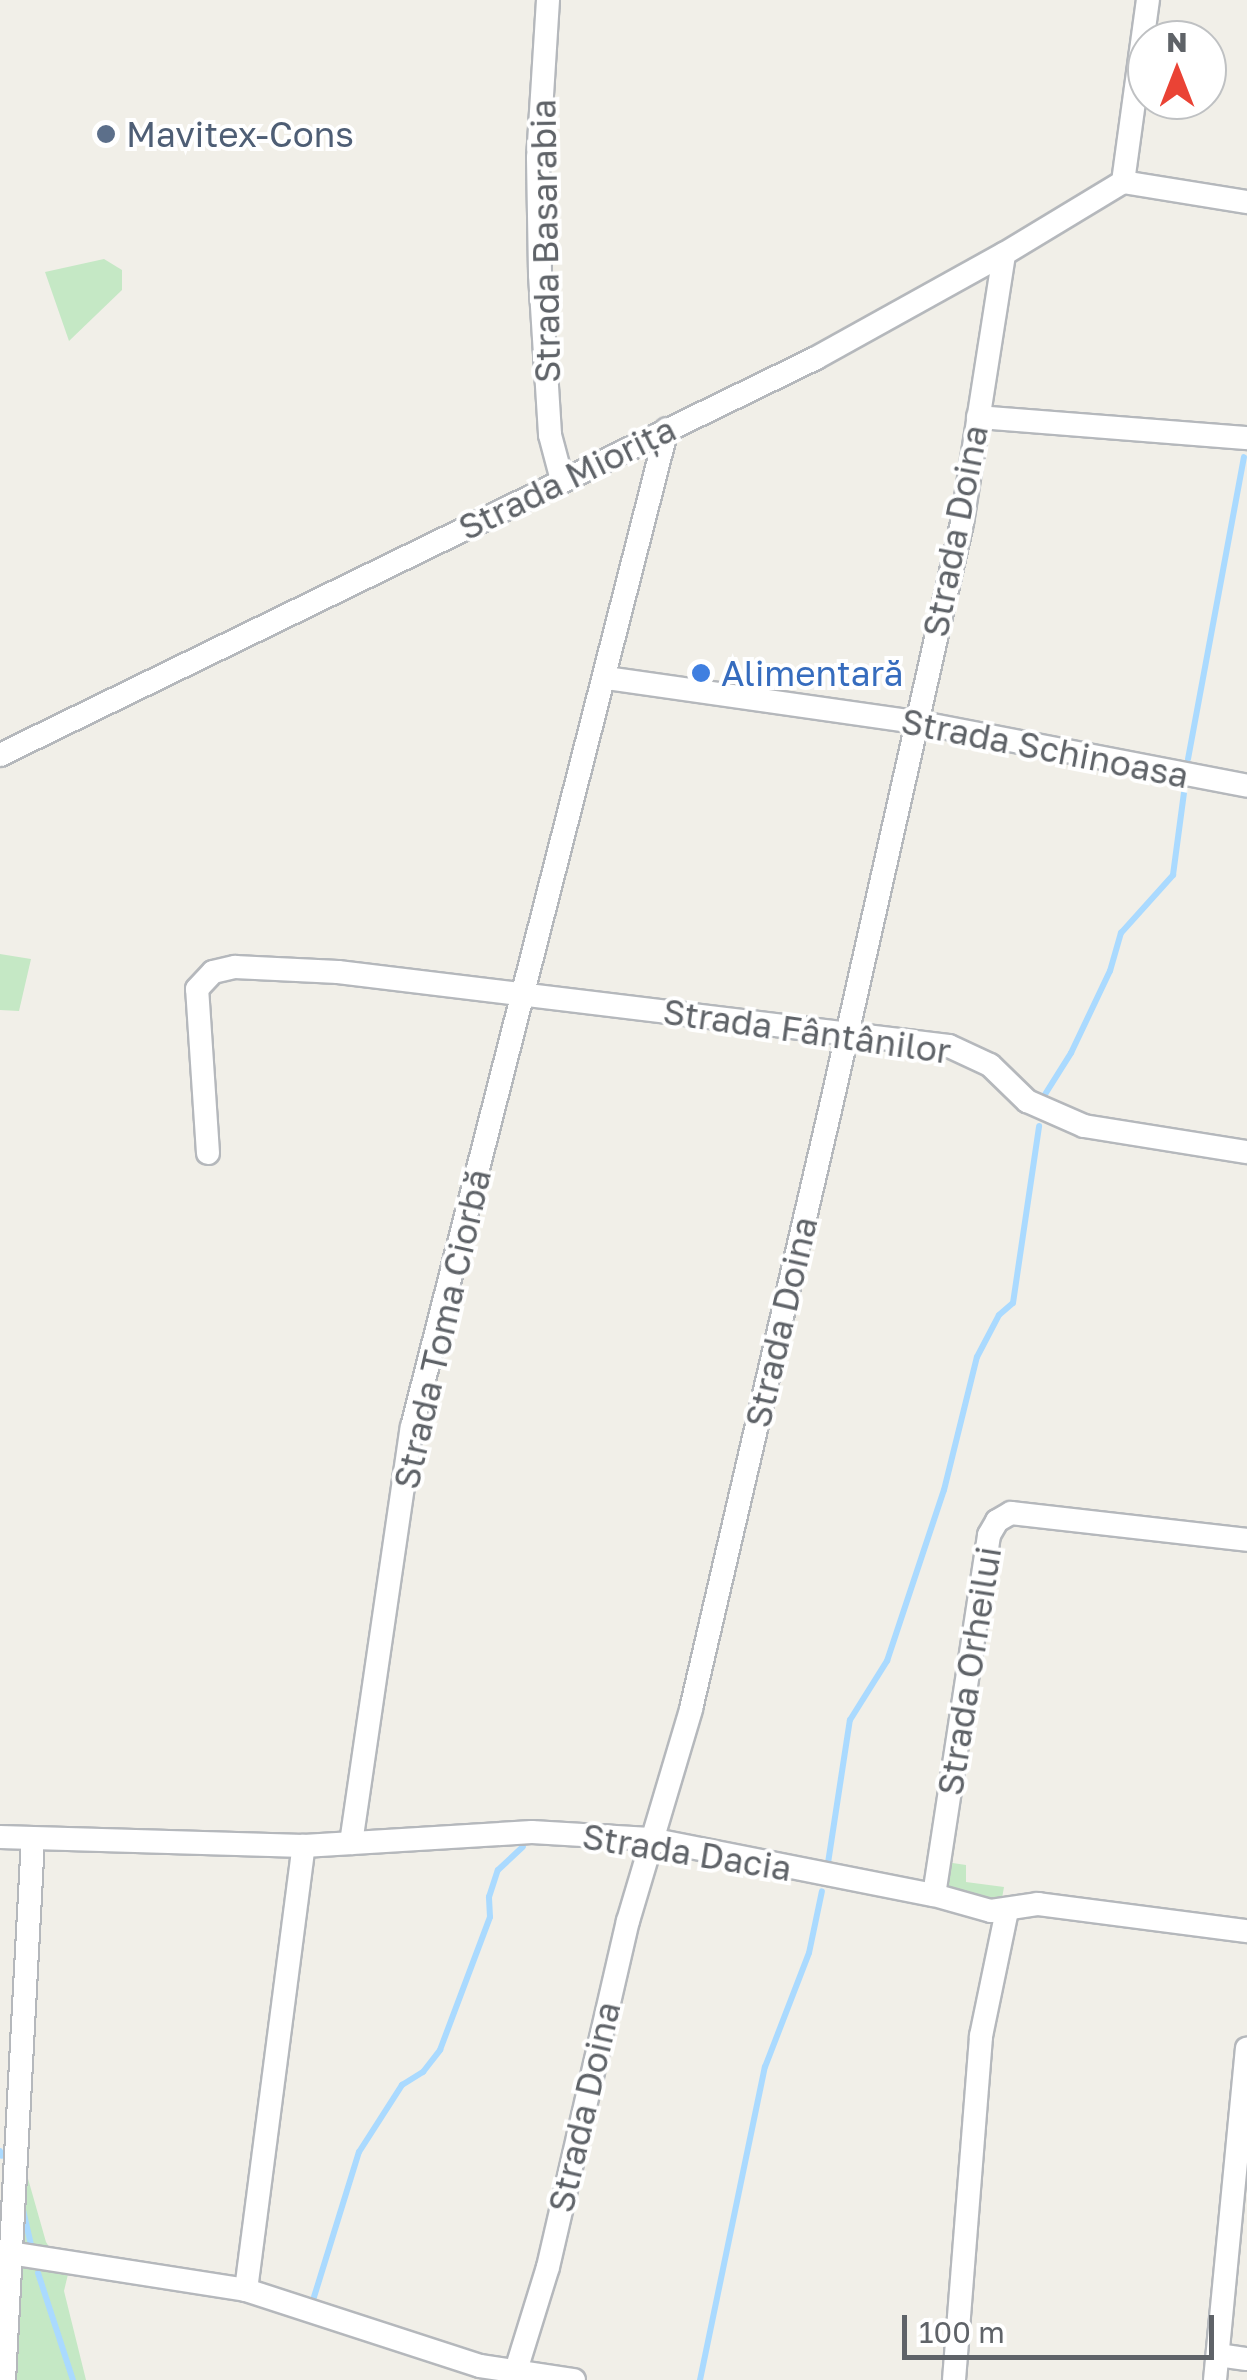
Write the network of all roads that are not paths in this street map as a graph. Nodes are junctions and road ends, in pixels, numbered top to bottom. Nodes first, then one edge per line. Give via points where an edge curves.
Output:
1 (548, 0) edge
2 (1148, 0) edge
3 (1123, 182) junction
4 (1247, 202) edge
5 (1004, 254) junction
6 (978, 417) junction
7 (667, 429) junction
8 (1247, 438) edge
9 (562, 480) junction
10 (606, 678) junction
11 (916, 722) junction
12 (0, 756) edge
13 (1247, 786) edge
14 (523, 996) junction
15 (846, 1032) junction
16 (1247, 1152) edge
17 (208, 1153) dead end
18 (1247, 1540) edge
19 (0, 1837) edge
20 (33, 1839) junction
21 (650, 1839) junction
22 (351, 1843) junction
23 (304, 1846) junction
24 (934, 1896) junction
25 (1007, 1910) junction
26 (1247, 1931) edge
27 (1247, 2049) edge
28 (10, 2253) junction
29 (246, 2290) junction
30 (1218, 2355) junction
31 (1247, 2358) edge
32 (514, 2375) edge
33 (4, 2380) edge
34 (574, 2380) edge
35 (954, 2380) edge
36 (1215, 2380) edge

1 - 9 street, Strada Basarabia via 538,158 540,275 550,435
2 - 3 street
3 - 4 street
3 - 5 street, Strada Miorița
5 - 6 street, Strada Doina
5 - 7 street, Strada Miorița via 816,358
6 - 8 street
6 - 11 street, Strada Doina via 962,524
7 - 9 street, Strada Miorița
7 - 10 street, Strada Toma Ciorbă
9 - 12 street, Strada Miorița
10 - 11 street, Strada Schinoasa
10 - 14 street, Strada Toma Ciorbă
11 - 13 street, Strada Schinoasa
11 - 15 street, Strada Doina
14 - 15 street, Strada Fântânilor
14 - 17 street via 338,972 213,972 196,988
14 - 22 street, Strada Toma Ciorbă via 412,1428
15 - 16 street, Strada Fântânilor via 973,1054 1028,1102 1084,1126
15 - 21 street, Strada Doina via 691,1709
18 - 24 street, Strada Orheilui via 1011,1514 997,1521 989,1535
19 - 20 street, Strada Dacia
20 - 23 street, Strada Dacia
20 - 28 street
21 - 22 street, Strada Dacia via 532,1832
21 - 24 street, Strada Dacia
21 - 32 street, Strada Doina via 574,2136 548,2267
22 - 23 street, Strada Dacia
23 - 29 street
24 - 25 street, Strada Dacia
25 - 26 street, Strada Dacia via 1038,1904
25 - 35 street via 981,2036
27 - 30 street
28 - 29 street
28 - 33 street
29 - 32 street
30 - 31 street
30 - 36 street
32 - 34 street

